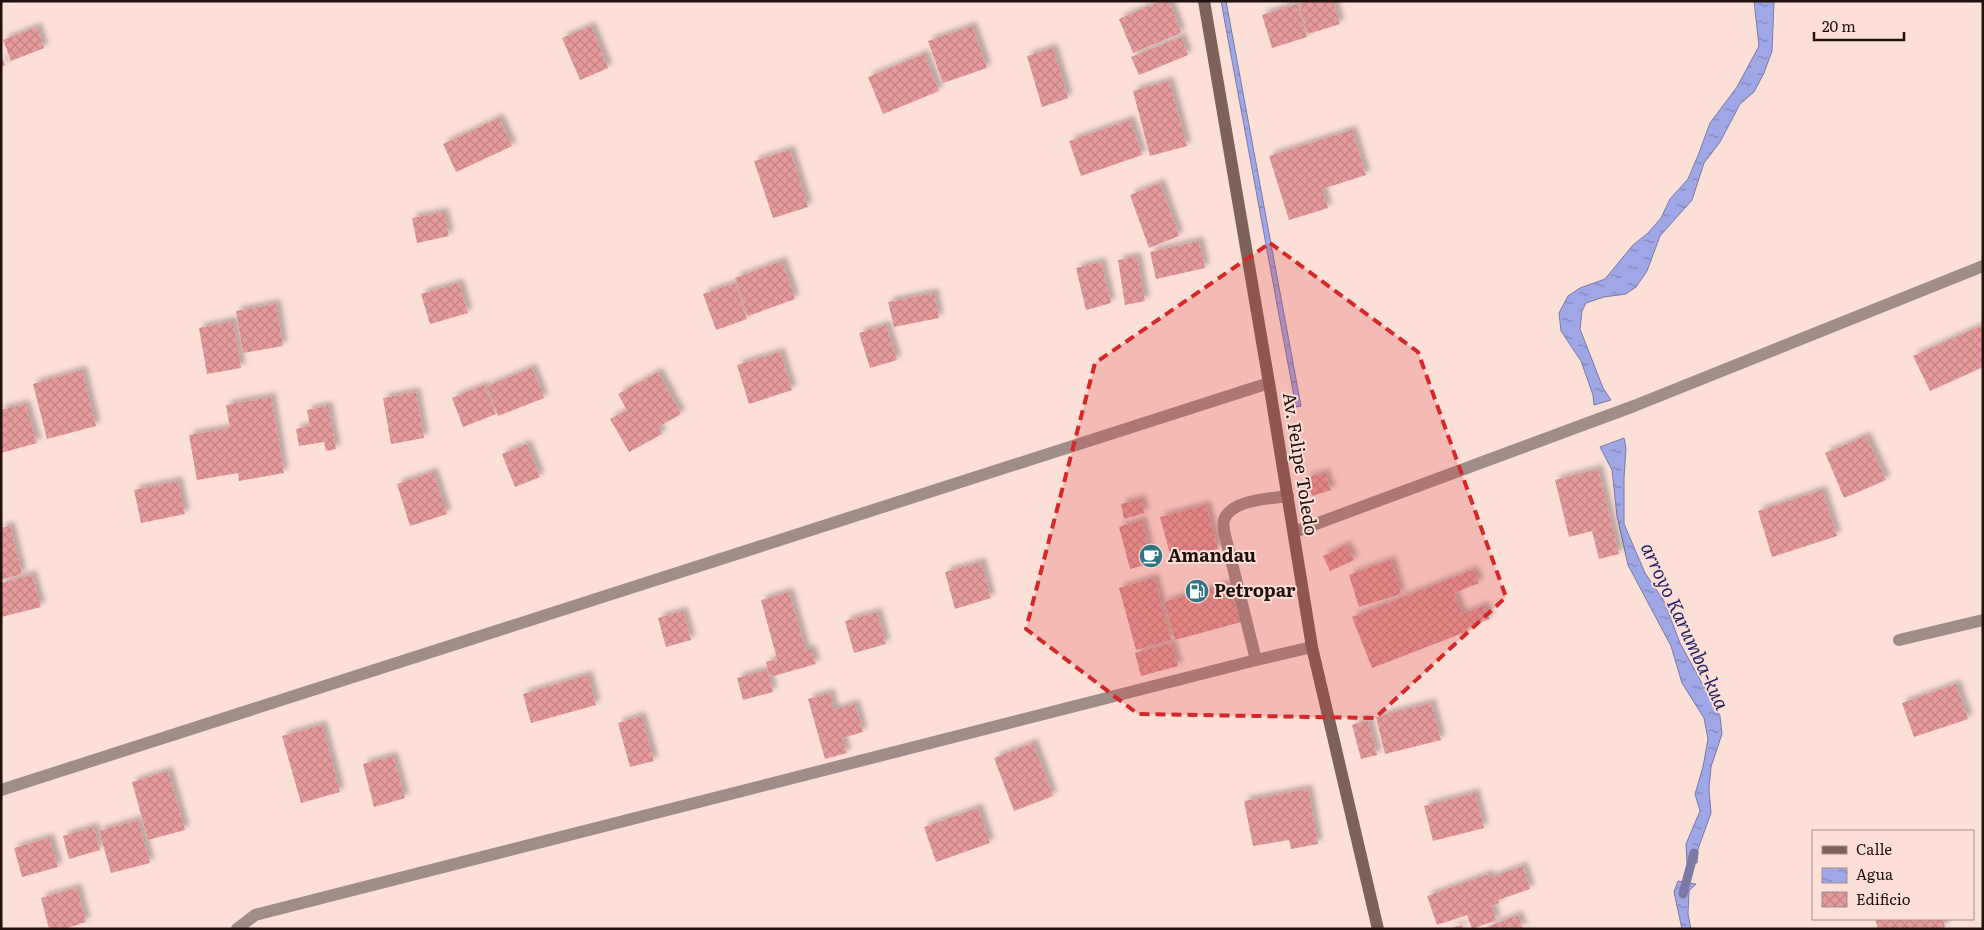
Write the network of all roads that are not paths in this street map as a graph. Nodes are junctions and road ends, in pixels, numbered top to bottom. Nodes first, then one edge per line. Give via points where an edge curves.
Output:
1 (1204, 1) edge
2 (1983, 266) edge
3 (1269, 383) junction
4 (1288, 496) junction
5 (1294, 532) junction
6 (1983, 620) edge
7 (1899, 640) dead end
8 (1312, 647) junction
9 (1256, 660) junction
10 (1, 790) edge
11 (237, 929) edge
12 (1378, 929) edge

1 - 3 main road, Av. Felipe Toledo
2 - 5 street via 1634,406
3 - 4 main road, Av. Felipe Toledo
3 - 10 street
4 - 5 main road, Av. Felipe Toledo
4 - 9 street via 1242,503 1230,510 1224,520
5 - 8 main road, Av. Felipe Toledo
6 - 7 street
8 - 9 street
8 - 12 main road, Av. Felipe Toledo
9 - 11 street via 255,916

